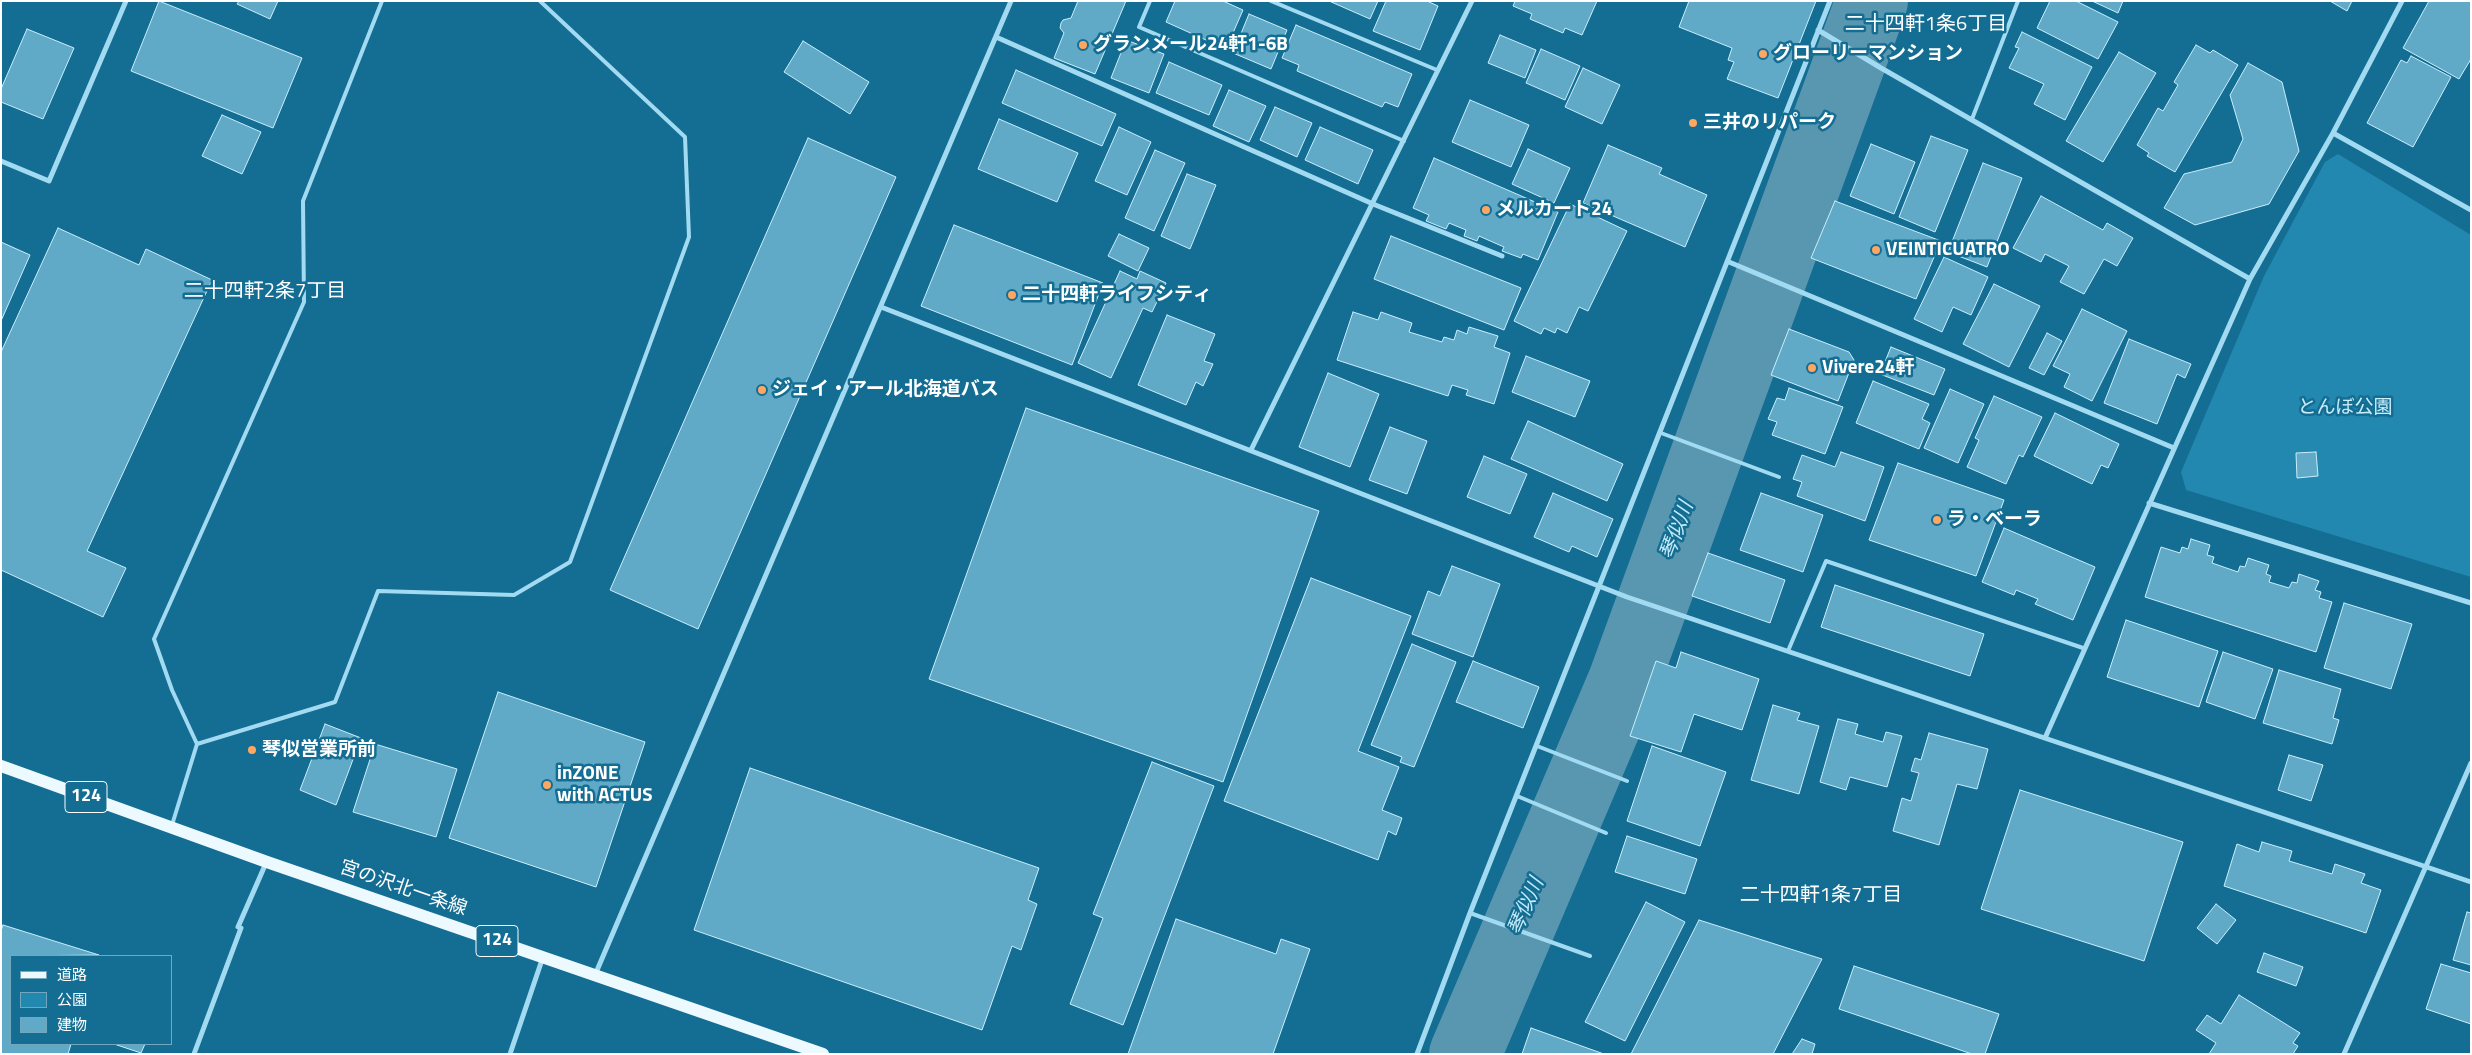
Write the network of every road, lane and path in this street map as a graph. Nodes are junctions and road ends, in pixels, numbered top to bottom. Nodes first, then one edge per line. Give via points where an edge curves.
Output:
1 (126, 1) edge
2 (382, 1) edge
3 (540, 1) edge
4 (1011, 1) edge
5 (1150, 1) edge
6 (1271, 1) edge
7 (1472, 1) edge
8 (1830, 1) edge
9 (2018, 1) edge
10 (2402, 1) edge
11 (1818, 30) junction
12 (996, 37) junction
13 (1437, 70) junction
14 (1972, 119) junction
15 (2333, 133) junction
16 (1404, 141) junction
17 (1, 161) edge
18 (1373, 204) junction
19 (2471, 210) edge
20 (1502, 256) dead end
21 (1729, 262) junction
22 (2250, 279) junction
23 (881, 307) junction
24 (1661, 432) junction
25 (2174, 448) junction
26 (1251, 450) junction
27 (1779, 477) dead end
28 (2149, 503) junction
29 (1601, 586) junction
30 (2471, 603) edge
31 (2083, 648) junction
32 (1788, 651) junction
33 (2045, 738) junction
34 (197, 744) junction
35 (1537, 746) junction
36 (2471, 762) edge
37 (1, 766) edge
38 (1627, 781) dead end
39 (1517, 796) junction
40 (171, 828) junction
41 (1606, 833) dead end
42 (267, 862) junction
43 (2426, 867) junction
44 (2471, 882) edge
45 (1470, 913) junction
46 (1590, 956) dead end
47 (543, 957) junction
48 (594, 975) junction
49 (194, 1054) edge
50 (510, 1054) edge
51 (823, 1054) edge
52 (1417, 1054) edge
53 (2344, 1054) edge

1 - 17 street via 49,182
2 - 34 lane via 303,201 304,302 154,639 172,690
3 - 34 lane via 685,137 689,237 570,562 514,595 378,591 335,702
4 - 12 street
5 - 16 lane via 1139,27
6 - 13 lane
7 - 13 street
8 - 11 street
9 - 14 lane
10 - 15 street
11 - 14 street
11 - 21 street
12 - 18 street
12 - 23 street
13 - 16 street
14 - 22 street
15 - 19 street
15 - 22 street
16 - 18 street
18 - 20 street
18 - 26 street
21 - 24 street
21 - 25 street
22 - 25 street
23 - 26 street
23 - 48 street
24 - 27 lane
24 - 29 street
25 - 28 street
26 - 29 street
28 - 30 street
28 - 31 street
29 - 32 street
29 - 35 street
31 - 32 lane via 1826,561
31 - 33 street
32 - 33 street
33 - 43 street
34 - 40 lane
35 - 38 lane
35 - 39 street
36 - 43 street
37 - 40 main road, 宮の沢北一条線 / 124
39 - 41 lane
39 - 45 street
40 - 42 main road, 宮の沢北一条線 / 124
42 - 47 main road, 宮の沢北一条線 / 124
42 - 49 street via 238,927 241,928
43 - 44 street
43 - 53 street
45 - 46 lane
45 - 52 street
47 - 48 main road, 宮の沢北一条線 / 124
47 - 50 street
48 - 51 main road, 宮の沢北一条線 / 124

